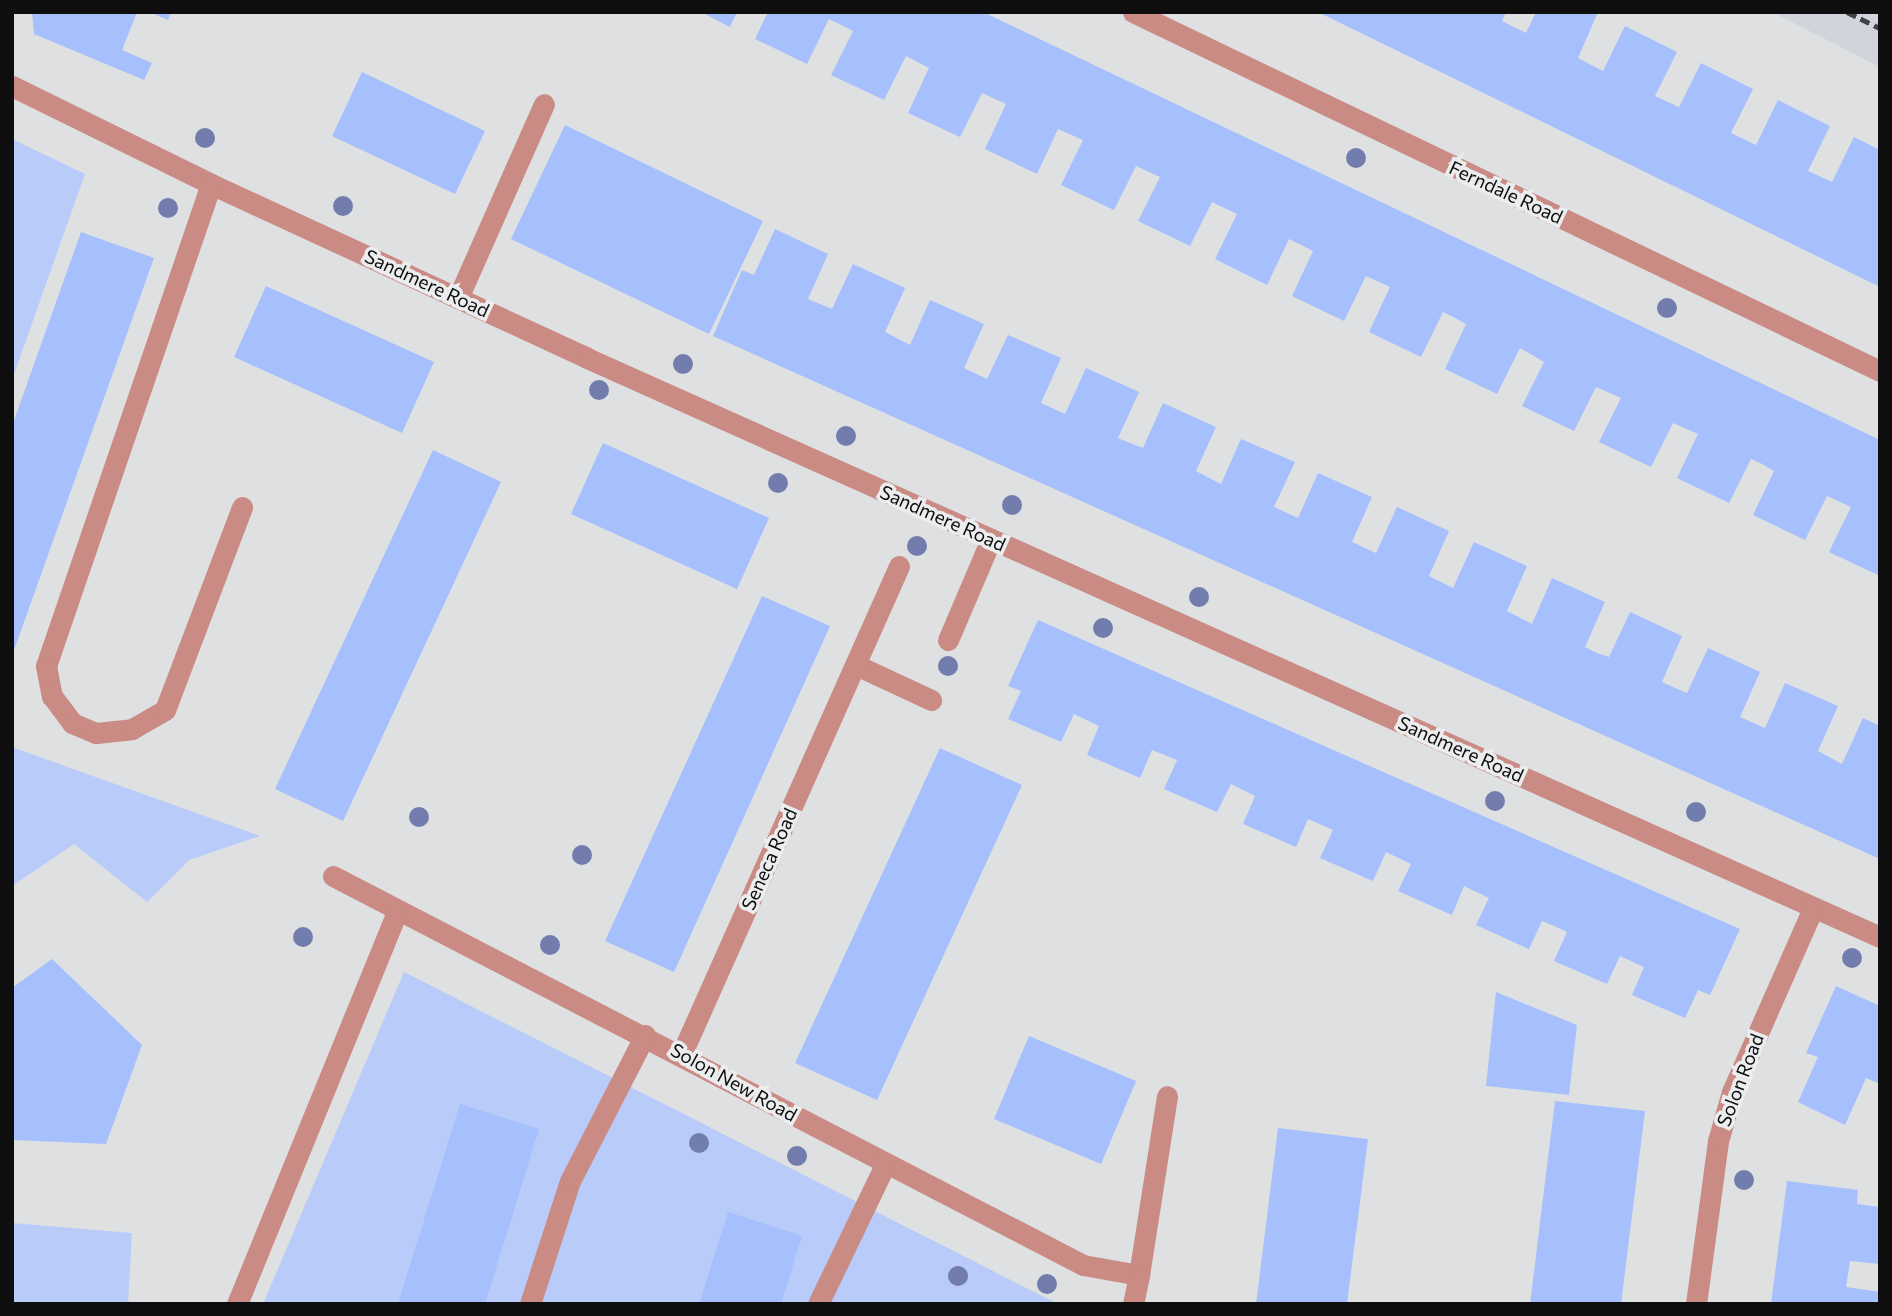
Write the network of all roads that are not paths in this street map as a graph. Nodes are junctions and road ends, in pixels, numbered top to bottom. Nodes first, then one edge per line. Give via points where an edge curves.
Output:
1 (1133, 12) edge
2 (19, 89) edge
3 (544, 104) dead end
4 (211, 184) junction
5 (457, 298) junction
6 (1880, 371) edge
7 (242, 507) dead end
8 (991, 539) junction
9 (899, 566) dead end
10 (948, 640) dead end
11 (856, 665) junction
12 (930, 700) dead end
13 (333, 876) dead end
14 (1813, 908) junction
15 (397, 912) junction
16 (1880, 937) edge
17 (645, 1035) junction
18 (682, 1053) junction
19 (1167, 1096) dead end
20 (885, 1165) junction
21 (1139, 1275) junction
22 (237, 1304) edge
23 (530, 1304) edge
24 (818, 1304) edge
25 (1133, 1304) edge
26 (1696, 1304) edge

1 - 6 street, Ferndale Road
2 - 4 street, Sandmere Road
3 - 5 street
4 - 5 street, Sandmere Road
4 - 7 street via 46,666 52,696 72,723 96,733 132,729 166,710
5 - 8 street, Sandmere Road
8 - 10 street
8 - 14 street, Sandmere Road
9 - 11 street, Seneca Road
11 - 12 street
11 - 18 street, Seneca Road
13 - 15 street, Solon New Road
14 - 16 street, Sandmere Road
14 - 26 street, Solon Road via 1732,1092 1718,1140
15 - 17 street, Solon New Road
15 - 22 street
17 - 18 street, Solon New Road
17 - 23 street via 570,1181
18 - 20 street, Solon New Road
19 - 21 street
20 - 21 street, Solon New Road via 1083,1265
20 - 24 street
21 - 25 street

